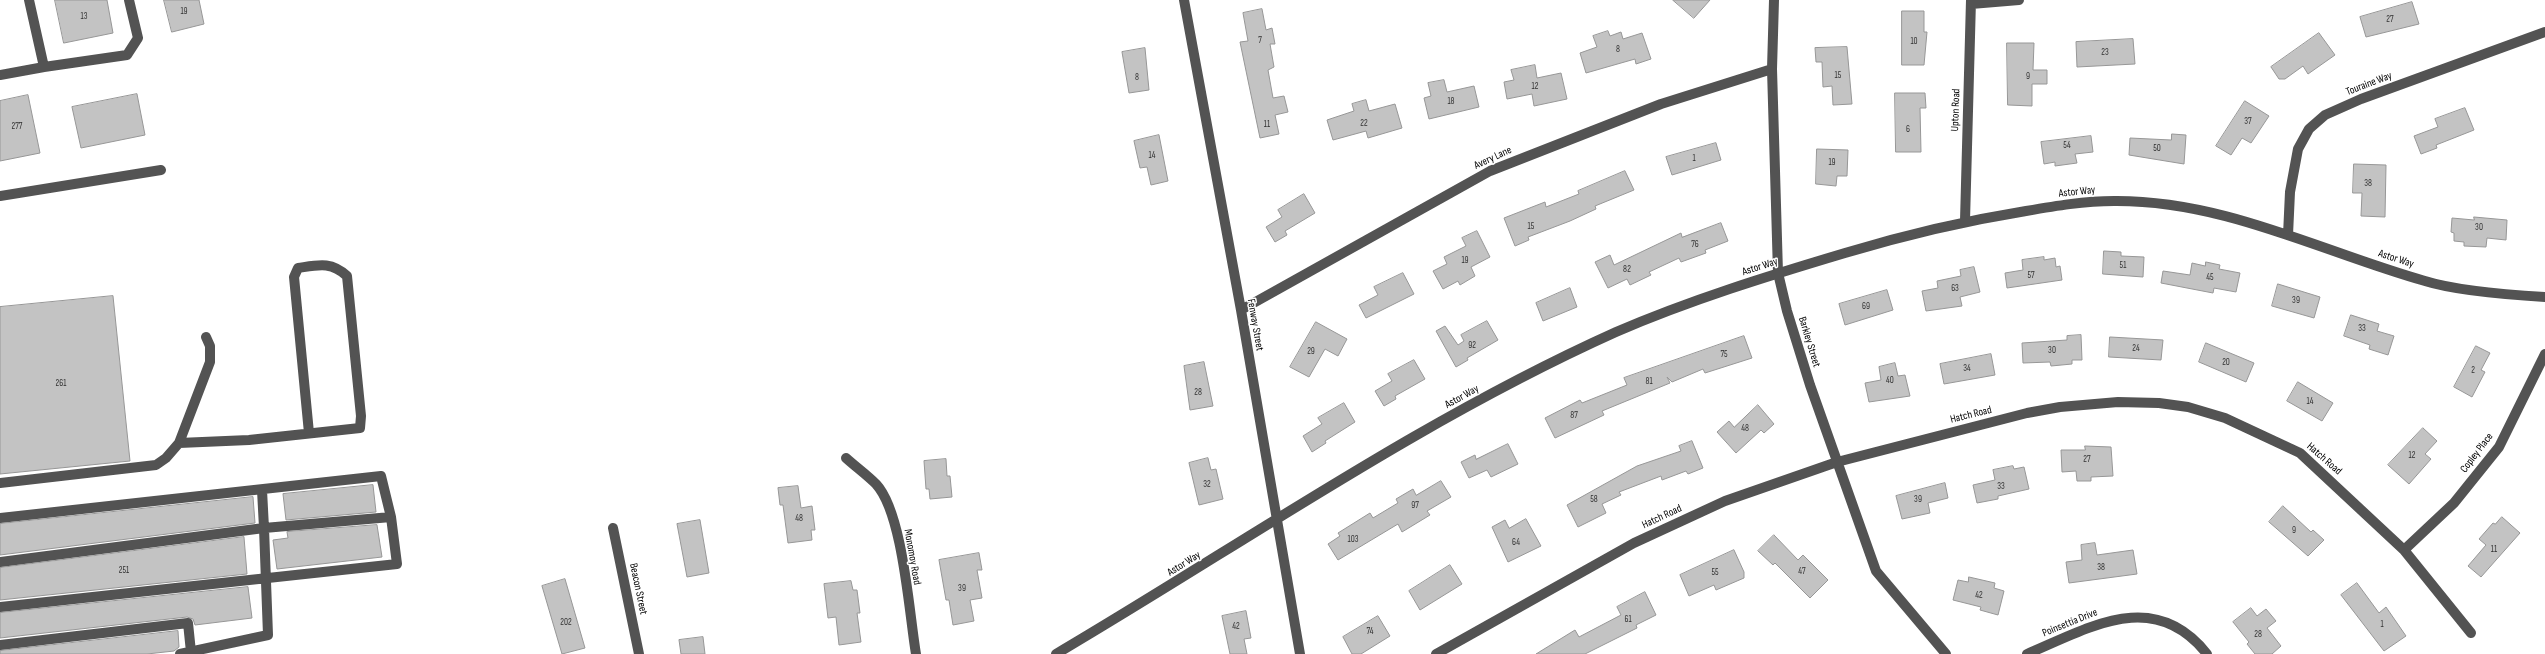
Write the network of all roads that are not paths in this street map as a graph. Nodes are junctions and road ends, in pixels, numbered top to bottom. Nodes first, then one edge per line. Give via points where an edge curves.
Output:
1 (29, 0) edge
2 (129, 0) edge
3 (1184, 0) edge
4 (1774, 0) edge
5 (2019, 0) edge
6 (1971, 2) edge
7 (2545, 32) edge
8 (44, 67) junction
9 (1772, 69) junction
10 (0, 75) edge
11 (161, 170) dead end
12 (0, 196) edge
13 (1965, 221) junction
14 (2288, 235) junction
15 (1778, 273) junction
16 (2545, 297) edge
17 (1241, 310) junction
18 (206, 337) dead end
19 (2545, 354) edge
20 (309, 433) junction
21 (179, 442) junction
22 (846, 458) dead end
23 (1837, 462) junction
24 (0, 483) edge
25 (262, 490) junction
26 (391, 517) junction
27 (0, 518) edge
28 (1276, 521) junction
29 (264, 528) junction
30 (613, 528) dead end
31 (2404, 550) junction
32 (0, 562) edge
33 (266, 579) junction
34 (0, 607) edge
35 (2471, 633) dead end
36 (0, 645) edge
37 (191, 652) junction
38 (180, 654) edge
39 (639, 654) edge
40 (916, 654) edge
41 (1056, 654) edge
42 (1300, 654) edge
43 (1436, 654) edge
44 (1946, 654) edge
45 (2027, 654) edge
46 (2207, 654) edge

1 - 8 street
2 - 8 street via 138,38 127,55
3 - 17 street, Fenway Street
4 - 9 street, Barkley Street
5 - 6 street
6 - 13 street, Upton Road
7 - 14 street, Touraine Way via 2324,115 2309,129 2298,149 2290,192
8 - 10 street
9 - 15 street, Barkley Street
9 - 17 street, Avery Lane via 1661,104 1490,171
11 - 12 street
13 - 14 street, Astor Way via 2069,204 2116,201 2225,214
13 - 15 street, Astor Way via 1906,235
14 - 16 street, Astor Way via 2429,283
15 - 23 street, Barkley Street via 1794,333
15 - 28 street, Astor Way via 1692,302 1617,332 1547,366 1395,448
17 - 28 street, Fenway Street
18 - 21 street via 210,346 210,362
19 - 31 street, Copley Place via 2499,447 2454,503
20 - 20 street via 360,428 361,416 347,276 339,269 325,264 298,268 294,277
20 - 21 street via 249,440
21 - 24 street via 166,458 156,465
22 - 40 street, Monomoy Road via 877,485 886,500 897,534
23 - 31 street, Hatch Road via 2027,413 2060,407 2118,402 2188,407 2225,418 2300,453
23 - 43 street, Hatch Road via 1725,501 1666,527
23 - 44 street, Barkley Street via 1876,571
25 - 26 street via 381,476
25 - 27 street
25 - 29 street
26 - 29 street
26 - 33 street via 397,564
28 - 41 street, Astor Way
28 - 42 street, Fenway Street
29 - 32 street
29 - 33 street
30 - 39 street, Beacon Street
31 - 35 street, Hatch Road
33 - 34 street
33 - 37 street via 268,635
36 - 37 street via 188,623
37 - 38 street
45 - 46 street, Poinsettia Drive via 2102,622 2125,617 2161,619 2178,628

